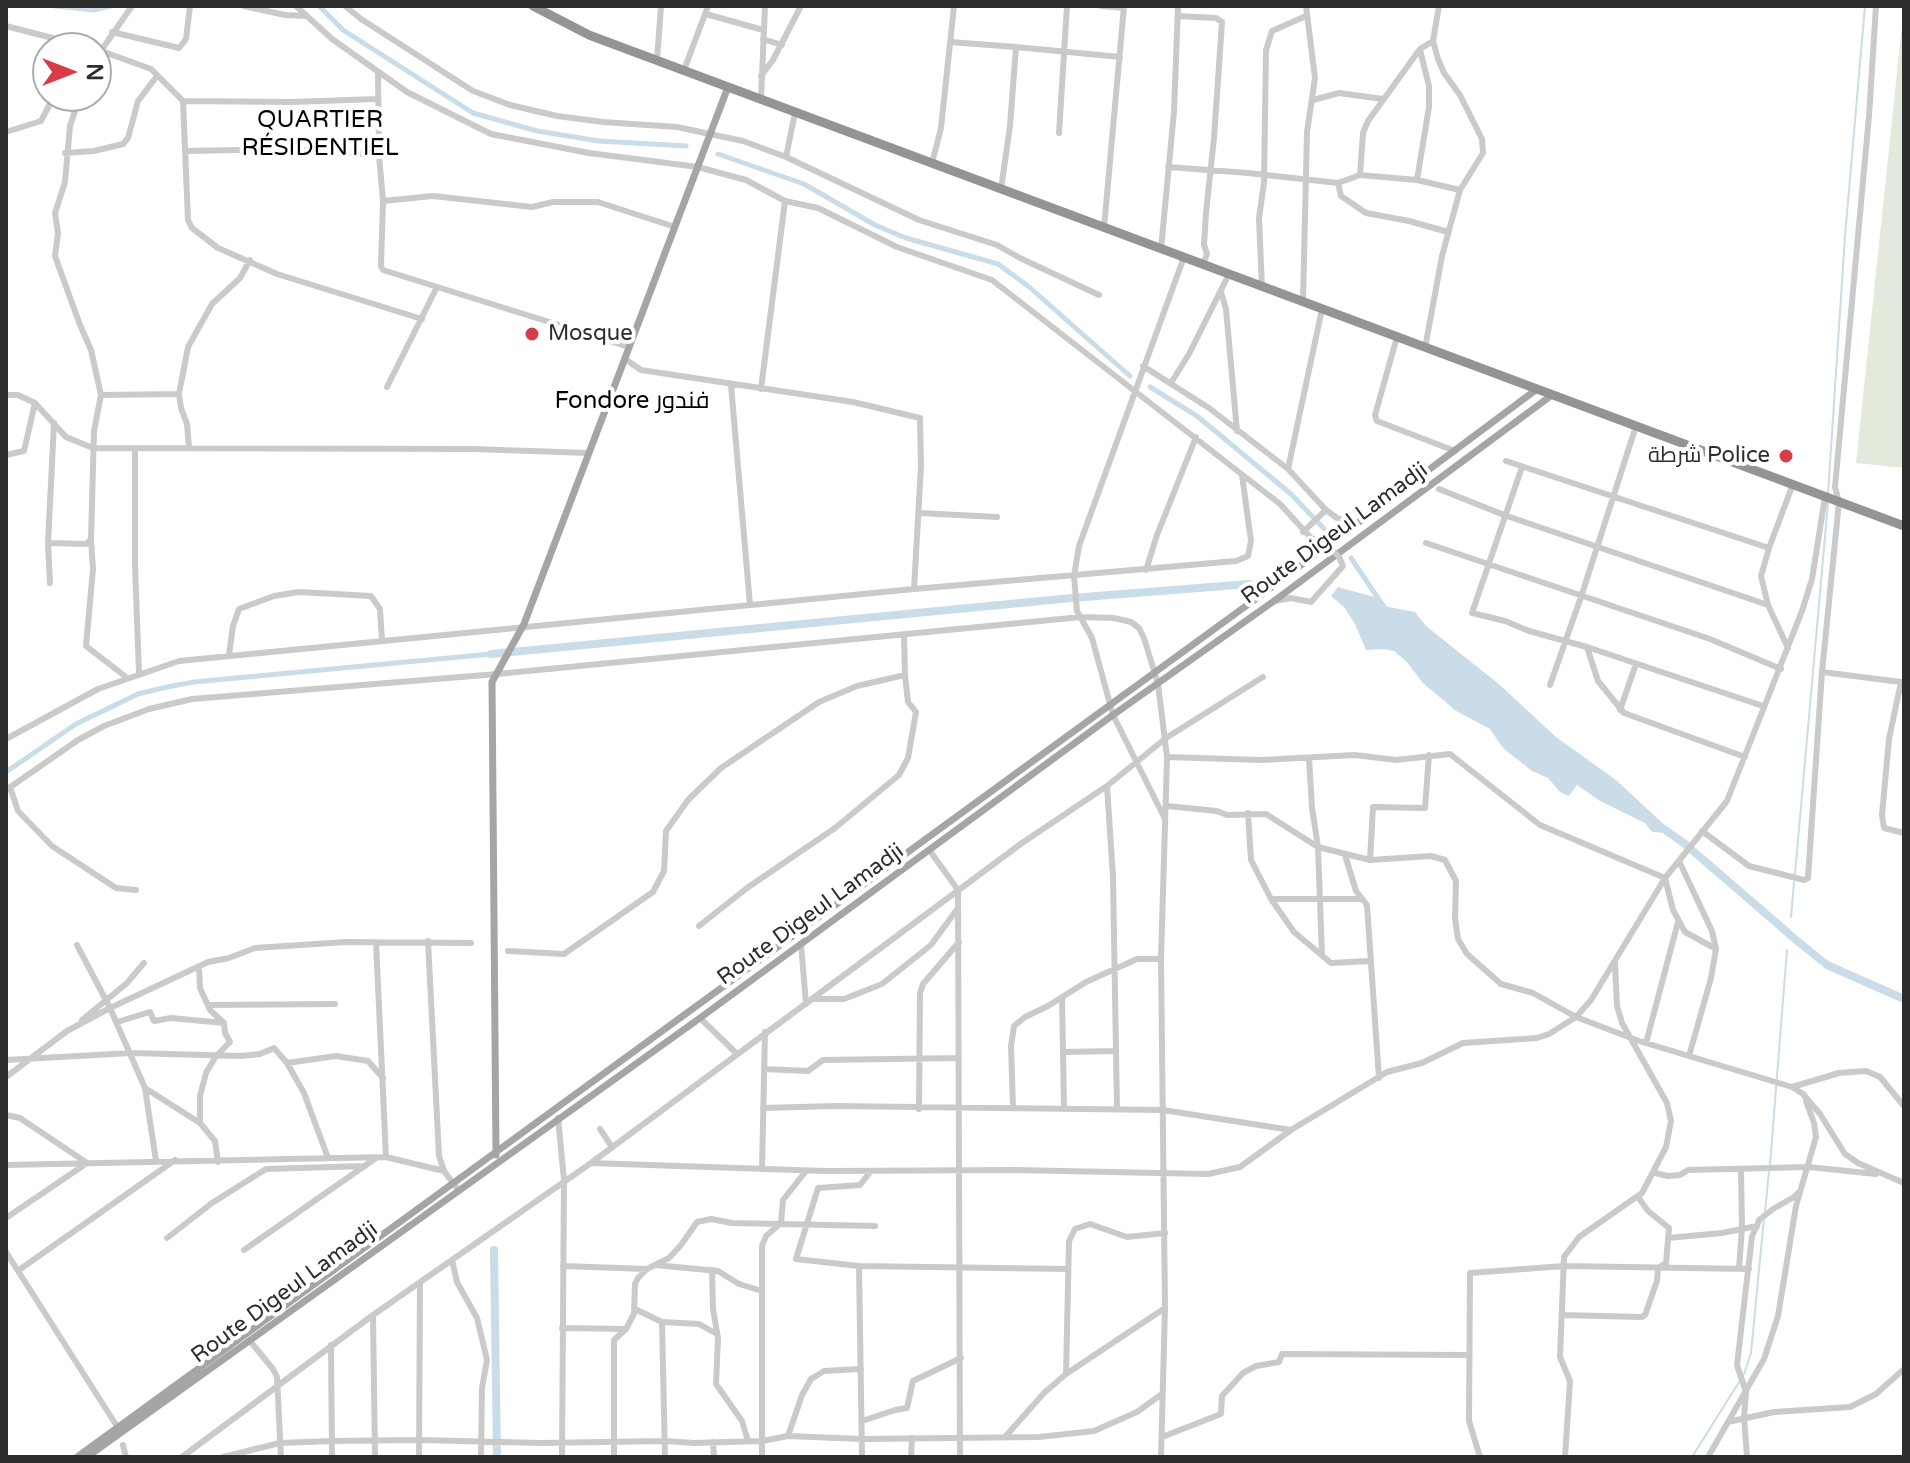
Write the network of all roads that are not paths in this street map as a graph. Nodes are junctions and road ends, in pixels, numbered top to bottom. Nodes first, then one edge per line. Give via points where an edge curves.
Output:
1 (132, 6) edge
2 (190, 6) edge
3 (244, 6) edge
4 (296, 6) edge
5 (345, 6) edge
6 (533, 6) edge
7 (661, 6) edge
8 (765, 6) edge
9 (801, 6) edge
10 (954, 6) edge
11 (1067, 6) edge
12 (1101, 6) edge
13 (1178, 6) edge
14 (1216, 6) edge
15 (1306, 6) edge
16 (1439, 6) edge
17 (1876, 6) edge
18 (1124, 7) edge
19 (707, 10) edge
20 (307, 16) junction
21 (1178, 16) junction
22 (1306, 16) junction
23 (1216, 18) junction
24 (6, 26) edge
25 (763, 30) junction
26 (112, 32) joint
27 (32, 33) edge
28 (763, 39) junction
29 (1433, 41) junction
30 (950, 42) junction
31 (782, 45) junction
32 (1016, 47) junction
33 (1420, 49) junction
34 (1064, 51) junction
35 (112, 55) edge
36 (1120, 57) junction
37 (657, 60) junction
38 (684, 70) junction
39 (378, 72) junction
40 (157, 76) junction
41 (761, 76) junction
42 (728, 87) junction
43 (377, 99) junction
44 (761, 99) junction
45 (1383, 99) junction
46 (1313, 100) junction
47 (183, 101) junction
48 (46, 112) edge
49 (75, 112) edge
50 (795, 113) junction
51 (6, 132) edge
52 (711, 132) junction
53 (1059, 133) dead end
54 (186, 151) junction
55 (65, 153) junction
56 (379, 155) junction
57 (786, 157) junction
58 (932, 163) junction
59 (698, 167) junction
60 (1168, 167) junction
61 (1211, 171) junction
62 (1263, 175) junction
63 (1360, 175) junction
64 (1307, 179) junction
65 (1417, 180) junction
66 (1338, 183) junction
67 (1001, 189) junction
68 (1460, 190) junction
69 (383, 201) junction
70 (785, 201) junction
71 (675, 227) junction
72 (1104, 228) junction
73 (1448, 232) junction
74 (1161, 249) junction
75 (1184, 257) junction
76 (250, 260) junction
77 (1203, 264) junction
78 (1229, 274) junction
79 (437, 287) junction
80 (1262, 287) junction
81 (1221, 292) junction
82 (1099, 295) dead end
83 (1303, 302) junction
84 (1322, 309) junction
85 (422, 319) junction
86 (1397, 337) junction
87 (629, 347) junction
88 (1425, 348) junction
89 (625, 359) junction
90 (1143, 366) junction
91 (1171, 383) junction
92 (731, 385) junction
93 (387, 387) dead end
94 (761, 389) junction
95 (1537, 389) junction
96 (1133, 391) junction
97 (7, 393) edge
98 (179, 394) junction
99 (101, 395) junction
100 (1552, 395) junction
101 (35, 403) junction
102 (54, 423) junction
103 (1636, 426) junction
104 (1237, 431) junction
105 (1196, 437) junction
106 (189, 447) junction
107 (93, 448) junction
108 (135, 448) junction
109 (1455, 451) junction
110 (589, 453) junction
111 (6, 455) edge
112 (1506, 461) dead end
113 (1522, 467) junction
114 (1288, 469) junction
115 (1242, 475) junction
116 (1793, 484) junction
117 (1439, 489) dead end
118 (1613, 497) junction
119 (1825, 497) junction
120 (1839, 502) junction
121 (1326, 510) junction
122 (919, 513) junction
123 (1504, 515) junction
124 (997, 517) dead end
125 (1349, 523) dead end
126 (1904, 526) edge
127 (1303, 532) junction
128 (91, 539) junction
129 (48, 543) junction
130 (1426, 543) dead end
131 (1597, 546) junction
132 (1769, 548) junction
133 (1487, 563) junction
134 (1146, 570) junction
135 (1074, 576) junction
136 (50, 583) dead end
137 (914, 589) junction
138 (1582, 594) junction
139 (1274, 601) junction
140 (750, 605) junction
141 (1768, 605) junction
142 (1081, 617) junction
143 (521, 631) junction
144 (904, 636) junction
145 (382, 641) junction
146 (1566, 642) junction
147 (1587, 647) junction
148 (1788, 648) junction
149 (229, 655) junction
150 (1636, 664) junction
151 (1781, 669) junction
152 (498, 671) junction
153 (1822, 672) junction
154 (139, 673) junction
155 (1155, 673) junction
156 (905, 675) junction
157 (126, 677) junction
158 (1263, 677) dead end
159 (1902, 682) edge
160 (1158, 684) junction
161 (1550, 685) dead end
162 (1110, 705) junction
163 (1763, 706) junction
164 (1620, 710) junction
165 (1113, 715) junction
166 (1166, 738) junction
167 (6, 739) edge
168 (1429, 755) junction
169 (1167, 757) junction
170 (1745, 757) junction
171 (1309, 758) junction
172 (1136, 764) junction
173 (1107, 786) junction
174 (8, 789) edge
175 (1167, 806) junction
176 (1248, 813) junction
177 (1166, 822) junction
178 (1702, 831) junction
179 (1904, 833) edge
180 (1318, 847) junction
181 (930, 851) junction
182 (1345, 855) junction
183 (1370, 860) junction
184 (1679, 861) junction
185 (1665, 878) junction
186 (136, 890) dead end
187 (958, 890) junction
188 (1271, 899) junction
189 (1362, 899) junction
190 (1320, 900) junction
191 (958, 908) junction
192 (1678, 922) junction
193 (699, 926) dead end
194 (428, 941) junction
195 (376, 942) junction
196 (959, 942) junction
197 (471, 943) dead end
198 (801, 944) junction
199 (77, 945) dead end
200 (1716, 949) junction
201 (508, 951) dead end
202 (1322, 955) junction
203 (1161, 959) junction
204 (1370, 961) junction
205 (144, 963) dead end
206 (1615, 964) junction
207 (199, 966) junction
208 (1114, 970) junction
209 (1062, 997) junction
210 (106, 1000) junction
211 (810, 1001) junction
212 (335, 1004) dead end
213 (208, 1005) junction
214 (110, 1008) junction
215 (1576, 1017) junction
216 (700, 1018) junction
217 (117, 1022) junction
218 (224, 1023) junction
219 (75, 1027) junction
220 (765, 1032) junction
221 (1630, 1038) junction
222 (1646, 1043) junction
223 (1116, 1051) junction
224 (1063, 1052) junction
225 (131, 1053) junction
226 (736, 1053) junction
227 (216, 1056) junction
228 (1689, 1056) junction
229 (958, 1058) junction
230 (32, 1059) junction
231 (919, 1059) junction
232 (6, 1060) edge
233 (287, 1063) junction
234 (764, 1069) junction
235 (6, 1077) edge
236 (383, 1078) junction
237 (1379, 1078) junction
238 (1792, 1087) junction
239 (145, 1088) junction
240 (1803, 1094) junction
241 (1904, 1106) edge
242 (763, 1108) junction
243 (957, 1108) junction
244 (1013, 1108) junction
245 (1064, 1108) junction
246 (919, 1109) junction
247 (1117, 1109) junction
248 (1163, 1110) junction
249 (6, 1115) edge
250 (558, 1118) junction
251 (200, 1123) junction
252 (600, 1129) dead end
253 (1291, 1130) junction
254 (612, 1147) junction
255 (496, 1153) junction
256 (386, 1157) junction
257 (328, 1158) junction
258 (376, 1158) junction
259 (175, 1160) junction
260 (156, 1161) junction
261 (218, 1162) junction
262 (87, 1163) junction
263 (591, 1163) junction
264 (6, 1165) edge
265 (496, 1165) junction
266 (365, 1166) junction
267 (1809, 1167) junction
268 (762, 1168) junction
269 (959, 1169) junction
270 (1741, 1169) junction
271 (444, 1171) junction
272 (806, 1171) junction
273 (870, 1172) junction
274 (1164, 1172) junction
275 (1655, 1173) junction
276 (1883, 1174) junction
277 (564, 1180) junction
278 (1904, 1183) edge
279 (453, 1184) junction
280 (1802, 1188) junction
281 (459, 1191) junction
282 (1638, 1197) junction
283 (6, 1218) edge
284 (781, 1223) junction
285 (809, 1223) junction
286 (875, 1226) dead end
287 (1757, 1226) junction
288 (1742, 1228) junction
289 (1165, 1233) junction
290 (167, 1238) dead end
291 (1668, 1238) junction
292 (244, 1250) dead end
293 (6, 1252) edge
294 (452, 1260) junction
295 (655, 1265) junction
296 (563, 1266) junction
297 (859, 1266) junction
298 (1564, 1266) junction
299 (960, 1268) junction
300 (1658, 1268) junction
301 (647, 1269) junction
302 (1068, 1269) junction
303 (1739, 1269) junction
304 (1749, 1269) junction
305 (19, 1270) junction
306 (712, 1270) junction
307 (420, 1283) junction
308 (762, 1291) junction
309 (1165, 1308) junction
310 (635, 1309) junction
311 (373, 1315) junction
312 (1562, 1315) junction
313 (662, 1322) junction
314 (562, 1328) junction
315 (626, 1329) junction
316 (717, 1334) junction
317 (250, 1341) junction
318 (331, 1345) junction
319 (1469, 1355) junction
320 (961, 1358) junction
321 (861, 1369) junction
322 (1904, 1369) edge
323 (1066, 1374) junction
324 (278, 1388) junction
325 (1746, 1392) junction
326 (1162, 1394) junction
327 (1744, 1417) junction
328 (862, 1421) junction
329 (1728, 1422) junction
330 (119, 1430) junction
331 (788, 1436) junction
332 (960, 1437) junction
333 (1005, 1437) junction
334 (1162, 1437) junction
335 (912, 1438) junction
336 (862, 1439) junction
337 (419, 1440) junction
338 (332, 1441) junction
339 (375, 1441) junction
340 (479, 1441) junction
341 (665, 1441) junction
342 (748, 1441) junction
343 (762, 1441) junction
344 (562, 1442) junction
345 (614, 1442) junction
346 (713, 1442) junction
347 (280, 1443) junction
348 (123, 1445) dead end
349 (77, 1457) edge
350 (87, 1457) edge
351 (126, 1457) edge
352 (182, 1457) edge
353 (223, 1457) edge
354 (281, 1457) edge
355 (332, 1457) edge
356 (375, 1457) edge
357 (419, 1457) edge
358 (481, 1457) edge
359 (562, 1457) edge
360 (614, 1457) edge
361 (665, 1457) edge
362 (714, 1457) edge
363 (762, 1457) edge
364 (862, 1457) edge
365 (911, 1457) edge
366 (960, 1457) edge
367 (1161, 1457) edge
368 (1480, 1457) edge
369 (1565, 1457) edge
370 (1708, 1457) edge
371 (1747, 1457) edge

1 - 26 street
2 - 26 street via 186,39 179,48
3 - 20 street
4 - 20 street
5 - 52 street via 455,81 510,105 557,116
6 - 37 highway via 589,35
7 - 37 street
8 - 25 street
9 - 31 street
10 - 30 street
11 - 34 street
12 - 18 street
13 - 21 street
14 - 23 street
15 - 22 street
16 - 29 street
17 - 120 street via 1835,487
18 - 36 street
19 - 25 street
19 - 38 street
20 - 39 street
21 - 23 street
21 - 60 street
22 - 46 street via 1315,62
22 - 62 street via 1269,36
23 - 61 street via 1222,31
24 - 27 street
25 - 28 street
28 - 31 street
28 - 41 street
29 - 33 street
29 - 68 street via 1483,146 1481,159
30 - 32 street
30 - 58 street
31 - 41 street
32 - 34 street
32 - 67 street
33 - 45 street
33 - 65 street via 1429,107
34 - 36 street
34 - 53 street
35 - 40 street
36 - 72 street
37 - 38 highway
38 - 42 highway
39 - 43 street
39 - 59 street via 491,134
40 - 47 street
40 - 55 street via 138,101 123,144
41 - 44 street
42 - 44 highway
42 - 52 main road
43 - 47 street
43 - 56 street
44 - 50 highway
45 - 46 street via 1349,93
45 - 63 street via 1363,133
46 - 64 street
47 - 54 street
48 - 51 street via 35,125
49 - 55 street
50 - 57 street
50 - 58 highway
52 - 57 street
52 - 59 main road
54 - 56 street via 285,149
54 - 76 street via 192,228 218,248
55 - 99 street via 65,182 55,213 55,256 91,350
56 - 69 street
57 - 82 street via 919,220 997,245
58 - 67 highway
59 - 70 street via 746,180
59 - 71 main road
60 - 61 street
60 - 74 street
61 - 62 street
61 - 77 street
62 - 64 street
62 - 80 street
63 - 65 street
63 - 66 street
64 - 66 street
64 - 83 street
65 - 68 street
66 - 73 street via 1341,196 1366,213
67 - 72 highway
68 - 73 street
69 - 71 street via 433,196 532,207 598,202
69 - 79 street via 382,268
70 - 94 street
70 - 96 street via 818,208 897,247 992,280
71 - 87 main road
72 - 74 highway
73 - 88 street
74 - 75 highway
75 - 77 highway
75 - 90 street
76 - 85 street via 277,274
76 - 98 street via 240,278 212,304 188,347
77 - 78 highway
78 - 80 highway
78 - 81 street
79 - 85 street
79 - 87 street
80 - 83 highway
81 - 91 street
81 - 104 street
83 - 84 highway
84 - 86 highway
84 - 114 street
85 - 93 street
86 - 88 highway
86 - 109 street via 1377,421
87 - 89 main road
88 - 95 highway
89 - 92 street via 641,370
89 - 110 main road
90 - 91 street
90 - 96 street
91 - 104 street
92 - 94 street
92 - 140 street
94 - 122 street via 920,418
95 - 100 highway
95 - 109 main road, Route Digeul Lamadji
96 - 105 street
96 - 135 street via 1079,546
97 - 101 street
98 - 99 street
98 - 106 street
99 - 107 street
100 - 103 highway
100 - 139 main road, Route Digeul Lamadji
101 - 102 street
101 - 111 street via 24,451
102 - 107 street via 66,437
102 - 129 street
103 - 116 highway
103 - 118 street
104 - 114 street
105 - 115 street
105 - 134 street
106 - 108 street
106 - 110 street
107 - 108 street
107 - 128 street
108 - 154 street
109 - 155 main road, Route Digeul Lamadji
110 - 143 main road
112 - 113 street
113 - 118 street
113 - 123 street
114 - 121 street
115 - 127 street via 1280,504
115 - 134 street via 1251,541 1248,556
116 - 119 highway
116 - 132 street
117 - 123 street
118 - 131 street
118 - 132 street
119 - 120 highway
119 - 148 street via 1812,579
120 - 126 highway
120 - 153 street
121 - 125 street
121 - 127 street
122 - 124 street
122 - 137 street
123 - 131 street
123 - 133 street
127 - 139 street, bridge via 1327,544 1343,566 1311,602
128 - 129 street via 86,544
128 - 157 street via 86,646
129 - 136 street
130 - 133 street
131 - 138 street
131 - 141 street
132 - 141 street via 1761,576
133 - 138 street
133 - 146 street via 1472,613
134 - 135 street
135 - 137 street
135 - 142 street
137 - 140 street
138 - 146 street
138 - 151 street
139 - 160 main road, Route Digeul Lamadji
140 - 143 street
141 - 148 street
142 - 144 street
142 - 155 street via 1114,618 1139,628
142 - 162 street
143 - 145 street
143 - 152 main road
144 - 152 street
144 - 156 street
145 - 149 street
145 - 149 street via 380,609 371,596 299,592 239,609
146 - 147 street
146 - 161 street
147 - 150 street
147 - 164 street via 1598,681
148 - 151 street
149 - 154 street
150 - 163 street
150 - 164 street
151 - 163 street
152 - 174 street via 173,702 104,726
152 - 255 main road via 492,682
153 - 159 street
153 - 178 street via 1808,878 1749,866
154 - 157 street
155 - 160 street
155 - 162 main road, Route Digeul Lamadji
156 - 193 street via 908,702 916,712 908,758 899,775
156 - 201 street via 819,702 721,768 669,824 664,871 653,892 602,928 564,954
157 - 167 street
158 - 166 street
159 - 179 street via 1889,739 1882,815 1884,828
160 - 165 main road, Route Digeul Lamadji
160 - 166 street
162 - 165 street
162 - 255 main road, Route Digeul Lamadji
163 - 170 street
164 - 170 street
165 - 172 street
165 - 181 main road, Route Digeul Lamadji
166 - 169 street
166 - 172 street
168 - 171 street via 1396,760 1355,755
168 - 183 street via 1425,808 1373,807
168 - 185 street via 1455,756 1540,825
169 - 171 street
169 - 175 street
170 - 178 street via 1727,801
171 - 180 street
172 - 173 street
172 - 177 street
173 - 187 street
173 - 208 street
174 - 186 street via 18,811 52,846 116,888
175 - 176 street
175 - 177 street
176 - 180 street via 1266,814
176 - 188 street via 1251,860
177 - 203 street
178 - 184 street
180 - 182 street
180 - 190 street
181 - 187 street
181 - 198 main road, Route Digeul Lamadji
182 - 183 street
182 - 189 street
183 - 215 street via 1445,860 1456,881 1458,939 1467,954 1501,984 1533,993
184 - 185 street
184 - 200 street
185 - 192 street
185 - 206 street
187 - 191 street
187 - 211 street
188 - 190 street
188 - 202 street via 1294,932
189 - 190 street
189 - 204 street via 1367,905
190 - 202 street
191 - 196 street
191 - 211 street via 931,945 882,984 844,999
192 - 200 street via 1689,936
192 - 222 street
194 - 195 street
194 - 197 street
194 - 271 street
195 - 207 street via 255,948
195 - 236 street
196 - 229 street
196 - 231 street via 923,984
198 - 211 street
198 - 216 main road, Route Digeul Lamadji
199 - 210 street
200 - 228 street
202 - 204 street via 1331,963
203 - 208 street via 1137,959
203 - 248 street
204 - 237 street
205 - 210 street
206 - 215 street
206 - 221 street via 1617,1006
207 - 213 street
207 - 214 street
208 - 209 street
208 - 223 street
209 - 224 street
209 - 244 street via 1012,1030
210 - 214 street
210 - 219 street
211 - 220 street
212 - 213 street
213 - 218 street
214 - 217 street
214 - 219 street
215 - 221 street
215 - 237 street via 1537,1038 1454,1045 1444,1054
216 - 226 street
216 - 250 main road, Route Digeul Lamadji
217 - 218 street via 150,1012 154,1021
217 - 225 street
218 - 227 street via 230,1042
219 - 230 street
220 - 226 street
220 - 234 street
221 - 222 street
221 - 275 street via 1670,1113 1666,1147
222 - 228 street
223 - 224 street
223 - 247 street
224 - 245 street
225 - 227 street
225 - 230 street
225 - 239 street
226 - 254 street
227 - 233 street via 260,1054 274,1048
227 - 251 street via 200,1096
228 - 238 street
229 - 231 street
229 - 243 street
230 - 232 street
230 - 235 street
231 - 234 street via 823,1060 808,1071
231 - 246 street
233 - 236 street via 336,1056 368,1061
233 - 257 street
234 - 242 street
236 - 256 street
237 - 253 street
238 - 240 street
238 - 241 street via 1866,1071 1880,1077
239 - 251 street
239 - 260 street
240 - 267 street via 1815,1130
240 - 276 street via 1845,1154
242 - 246 street
242 - 268 street
243 - 244 street
243 - 246 street
243 - 269 street
244 - 245 street
245 - 247 street
247 - 248 street
248 - 253 street
248 - 274 street
249 - 262 street via 20,1118
250 - 265 main road, Route Digeul Lamadji
250 - 277 street
251 - 261 street via 215,1141
252 - 254 street
253 - 274 street via 1240,1167 1208,1174
254 - 263 street
255 - 265 main road
255 - 279 main road, Route Digeul Lamadji
256 - 258 street
256 - 271 street
257 - 258 street
257 - 261 street
258 - 266 street
259 - 260 street
259 - 261 street
259 - 305 street
260 - 262 street
262 - 264 street
262 - 283 street
263 - 268 street
263 - 277 street
265 - 281 main road, Route Digeul Lamadji
266 - 290 street via 266,1169
266 - 292 street
267 - 270 street
267 - 276 street
267 - 280 street
268 - 272 street
269 - 273 street
269 - 274 street
269 - 299 street
270 - 275 street
270 - 288 street
271 - 279 street
272 - 273 street
272 - 284 street via 783,1200
273 - 285 street via 860,1185 818,1188
274 - 289 street
275 - 282 street
276 - 278 street
277 - 294 street
277 - 296 street
279 - 281 street
279 - 330 main road, Route Digeul Lamadji
280 - 287 street
280 - 325 street via 1778,1316
281 - 317 main road, Route Digeul Lamadji
282 - 291 street via 1669,1228
282 - 298 street via 1579,1237 1564,1257
284 - 285 street
284 - 295 street via 701,1220 675,1252
284 - 308 street via 762,1246
285 - 286 street
285 - 297 street via 796,1259
287 - 288 street
287 - 304 street
288 - 291 street
288 - 303 street
289 - 302 street via 1127,1237 1081,1225 1069,1241
289 - 309 street
291 - 300 street via 1666,1263
293 - 305 street
294 - 307 street
294 - 340 street via 457,1282 477,1318 487,1360
295 - 301 street
295 - 306 street
296 - 301 street
296 - 314 street
297 - 299 street
297 - 321 street
298 - 300 street
298 - 312 street
298 - 319 street via 1470,1273
299 - 302 street
299 - 320 street
300 - 303 street
300 - 312 street via 1643,1317
301 - 310 street via 635,1284
302 - 323 street
303 - 304 street
304 - 325 street via 1737,1365
305 - 330 street
306 - 308 street
306 - 316 street
307 - 311 street
307 - 337 street
308 - 343 street
309 - 323 street
309 - 326 street
310 - 313 street
310 - 315 street
311 - 318 street
311 - 339 street
312 - 369 street via 1560,1357 1570,1381
313 - 316 street via 699,1324
313 - 341 street
314 - 315 street
314 - 344 street
315 - 345 street via 614,1340
316 - 342 street via 716,1384 742,1421
317 - 324 street via 273,1369
317 - 330 main road, Route Digeul Lamadji
318 - 324 street
318 - 338 street
319 - 334 street via 1282,1354 1279,1362 1243,1373 1222,1396 1221,1414
319 - 368 street via 1469,1421
320 - 328 street via 913,1381 907,1408
320 - 332 street
321 - 328 street
321 - 331 street via 824,1371 811,1379
322 - 327 street via 1876,1394 1850,1407
323 - 333 street
324 - 347 street
324 - 352 street
325 - 327 street
325 - 329 street
326 - 333 street via 1094,1431
326 - 334 street
327 - 329 street
327 - 371 street
328 - 336 street
329 - 370 street
330 - 349 main road, Route Digeul Lamadji
330 - 350 main road, Route Digeul Lamadji
331 - 336 street
331 - 343 street
332 - 333 street
332 - 335 street
332 - 366 street
334 - 367 street
335 - 336 street
335 - 365 street
336 - 364 street
337 - 339 street
337 - 340 street
337 - 357 street
338 - 339 street
338 - 347 street
338 - 355 street
339 - 356 street
340 - 344 street
340 - 358 street
341 - 345 street
341 - 346 street
341 - 361 street
342 - 343 street
342 - 346 street
343 - 363 street
344 - 345 street
344 - 359 street
345 - 360 street
346 - 362 street
347 - 353 street
347 - 354 street
348 - 351 street

